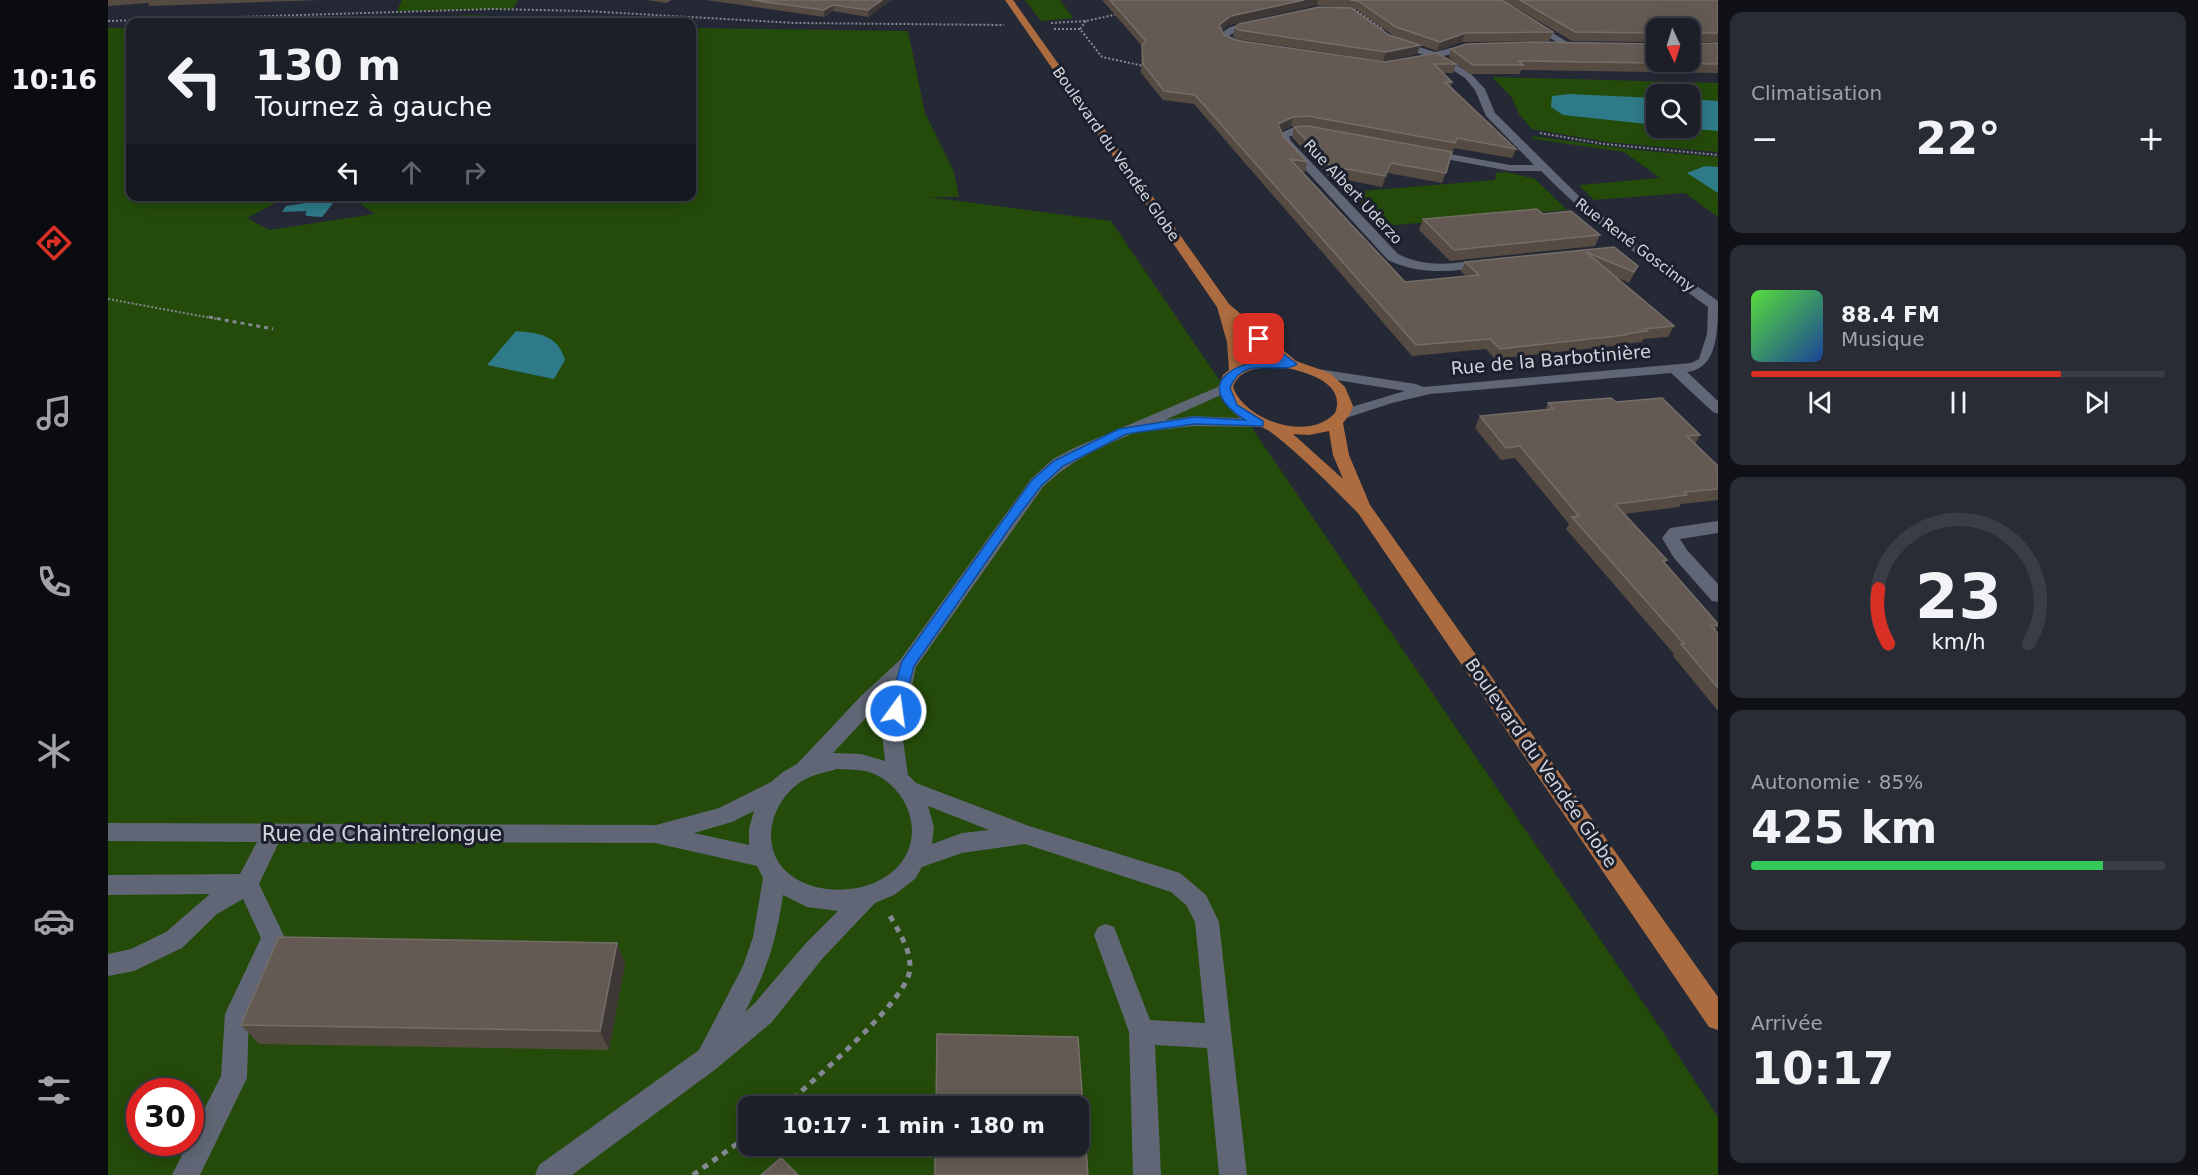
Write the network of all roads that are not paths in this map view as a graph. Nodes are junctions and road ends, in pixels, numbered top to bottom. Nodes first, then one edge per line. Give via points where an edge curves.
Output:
1 (1009, 0) edge
2 (1493, 0) edge
3 (1264, 22) edge
4 (1390, 40) edge
5 (1550, 45) edge
6 (1484, 46) edge
7 (1569, 46) junction
8 (1580, 46) edge
9 (1256, 47) edge
10 (1437, 56) junction
11 (1410, 60) edge
12 (1328, 135) edge
13 (1419, 152) edge
14 (1543, 168) junction
15 (1498, 262) edge
16 (1716, 305) edge
17 (1224, 308) junction
18 (1291, 364) junction
19 (1675, 369) junction
20 (1236, 371) junction
21 (1318, 373) junction
22 (1225, 388) junction
23 (1430, 390) junction
24 (1718, 409) edge
25 (1339, 418) junction
26 (1259, 424) junction
27 (1277, 429) junction
28 (1123, 431) junction
29 (1364, 509) junction
30 (1718, 528) edge
31 (1718, 596) edge
32 (908, 665) junction
33 (805, 769) junction
34 (904, 784) junction
35 (778, 788) junction
36 (108, 832) edge
37 (272, 834) junction
38 (656, 834) junction
39 (1026, 835) junction
40 (915, 860) junction
41 (768, 866) junction
42 (247, 884) junction
43 (108, 885) edge
44 (872, 896) junction
45 (1106, 935) dead end
46 (108, 965) edge
47 (1718, 1018) edge
48 (1142, 1032) junction
49 (1219, 1036) junction
50 (707, 1060) junction
51 (186, 1175) edge
52 (549, 1175) edge
53 (1147, 1175) edge
54 (1233, 1175) edge

1 - 17 main road, Boulevard du Vendée Globe
2 - 7 street
3 - 9 street via 1224,35 1234,43
4 - 10 street, Rue René Goscinny
5 - 7 street
6 - 10 street via 1457,48
7 - 8 street
10 - 11 street
10 - 14 street, Rue René Goscinny via 1468,76 1480,89 1490,114
12 - 15 street, Rue Albert Uderzo via 1306,131 1283,134 1286,142 1393,256 1407,265 1430,269
13 - 14 street via 1510,168
14 - 16 street, Rue René Goscinny via 1627,248
16 - 19 street, Rue René Goscinny via 1717,317 1705,362
17 - 18 main road, Boulevard du Vendée Globe
17 - 20 main road, Boulevard du Vendée Globe via 1234,342
18 - 20 main road via 1260,363
18 - 21 main road, Boulevard du Vendée Globe
19 - 23 street, Rue de la Barbotinière
19 - 24 street
20 - 22 main road
21 - 23 street, Rue de la Barbotinière
21 - 25 main road, Boulevard du Vendée Globe via 1342,392 1346,404
22 - 26 main road via 1233,407
22 - 28 street
23 - 25 street, Rue de la Barbotinière via 1388,399
25 - 27 main road via 1320,429
25 - 29 main road, Boulevard du Vendée Globe via 1341,455
26 - 27 main road
26 - 28 street via 1194,421
27 - 29 main road, Boulevard du Vendée Globe
28 - 32 street via 1059,463 1037,483
29 - 47 main road, Boulevard du Vendée Globe
30 - 31 street via 1676,532 1671,538 1680,554
32 - 33 street via 868,701
32 - 34 street via 892,733
33 - 34 street via 837,761 869,764
33 - 35 street
34 - 39 street
34 - 40 street via 921,811 923,836
35 - 38 street, Rue de Chaintrelongue via 724,816
35 - 41 street via 764,810 758,832
36 - 37 street, Rue de Chaintrelongue
37 - 38 street, Rue de Chaintrelongue
37 - 42 street
38 - 41 street, Rue de Chaintrelongue
39 - 40 street via 976,840
39 - 49 street via 1172,880 1191,892 1202,905 1207,922
40 - 44 street via 899,879
41 - 44 street via 793,891 816,899 841,902
41 - 50 street via 765,937 754,970
42 - 43 street
42 - 46 street via 209,907 174,940 134,960
42 - 51 street via 273,938 237,1014 234,1078
44 - 50 street via 814,951 763,1013
45 - 48 street
48 - 49 street
48 - 53 street
49 - 54 street
50 - 52 street

